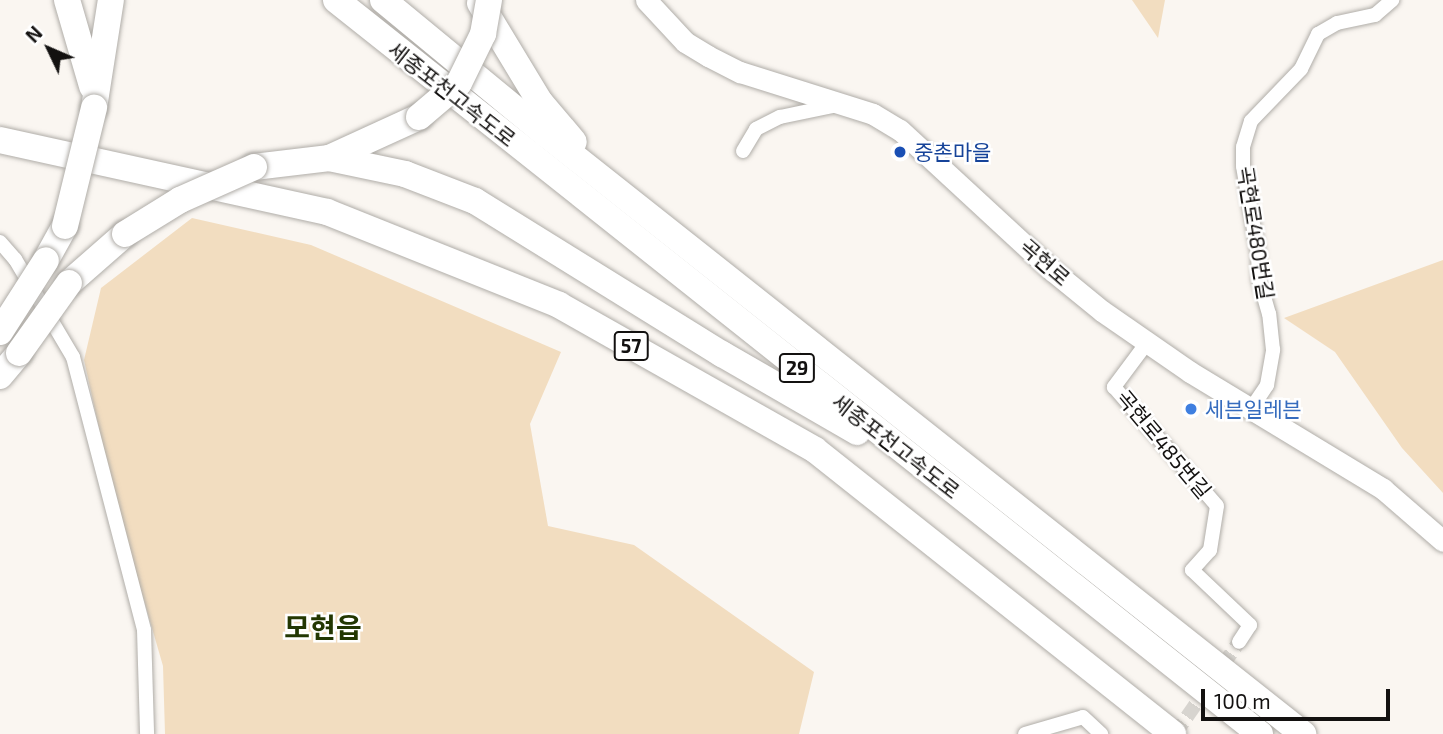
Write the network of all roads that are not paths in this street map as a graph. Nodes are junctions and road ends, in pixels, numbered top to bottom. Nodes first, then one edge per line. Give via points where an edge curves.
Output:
1 (67, 0) edge
2 (111, 0) edge
3 (336, 0) edge
4 (383, 0) edge
5 (478, 0) edge
6 (489, 0) edge
7 (646, 0) edge
8 (1392, 0) edge
9 (95, 103) junction
10 (845, 103) junction
11 (0, 140) edge
12 (743, 151) dead end
13 (0, 152) edge
14 (329, 158) junction
15 (653, 218) junction
16 (0, 242) edge
17 (0, 332) edge
18 (1146, 344) junction
19 (0, 376) edge
20 (1251, 409) junction
21 (933, 476) junction
22 (1443, 541) edge
23 (1240, 642) tunnel mouth
24 (147, 734) edge
25 (1025, 734) edge
26 (1101, 734) edge
27 (1147, 734) edge
28 (1172, 734) edge
29 (1260, 734) edge
30 (1303, 734) edge

1 - 9 highway
2 - 9 highway
3 - 21 highway, 세종포천고속도로 / 29
4 - 15 highway, 세종포천고속도로 / 29
5 - 15 highway via 540,102 579,149
6 - 14 highway, bridge via 483,34 459,83 419,117
7 - 10 main road, 곡현로 via 685,41 708,56 740,72
8 - 20 street, 곡현로480번길 via 1375,15 1338,23 1318,34 1301,69 1251,121 1243,166 1273,350 1267,385
9 - 17 highway, bridge via 65,226
10 - 12 street via 780,117 756,129
10 - 18 main road, 곡현로 via 900,130 1053,271
11 - 28 highway, 57 via 327,212 559,305 815,450
13 - 27 highway, 57 via 328,226 492,289 786,450
14 - 19 highway, bridge via 254,167 180,200 125,234 69,283
14 - 21 highway via 405,174 475,201 722,354
15 - 30 highway, 세종포천고속도로 / 29
16 - 24 street via 15,259 73,357 144,630
18 - 20 main road, 곡현로
18 - 23 street, 곡현로485번길 via 1114,387 1217,506 1210,550 1192,570 1250,625
20 - 22 main road, 곡현로 via 1382,489
21 - 29 highway, 세종포천고속도로 / 29
25 - 26 street via 1083,717

